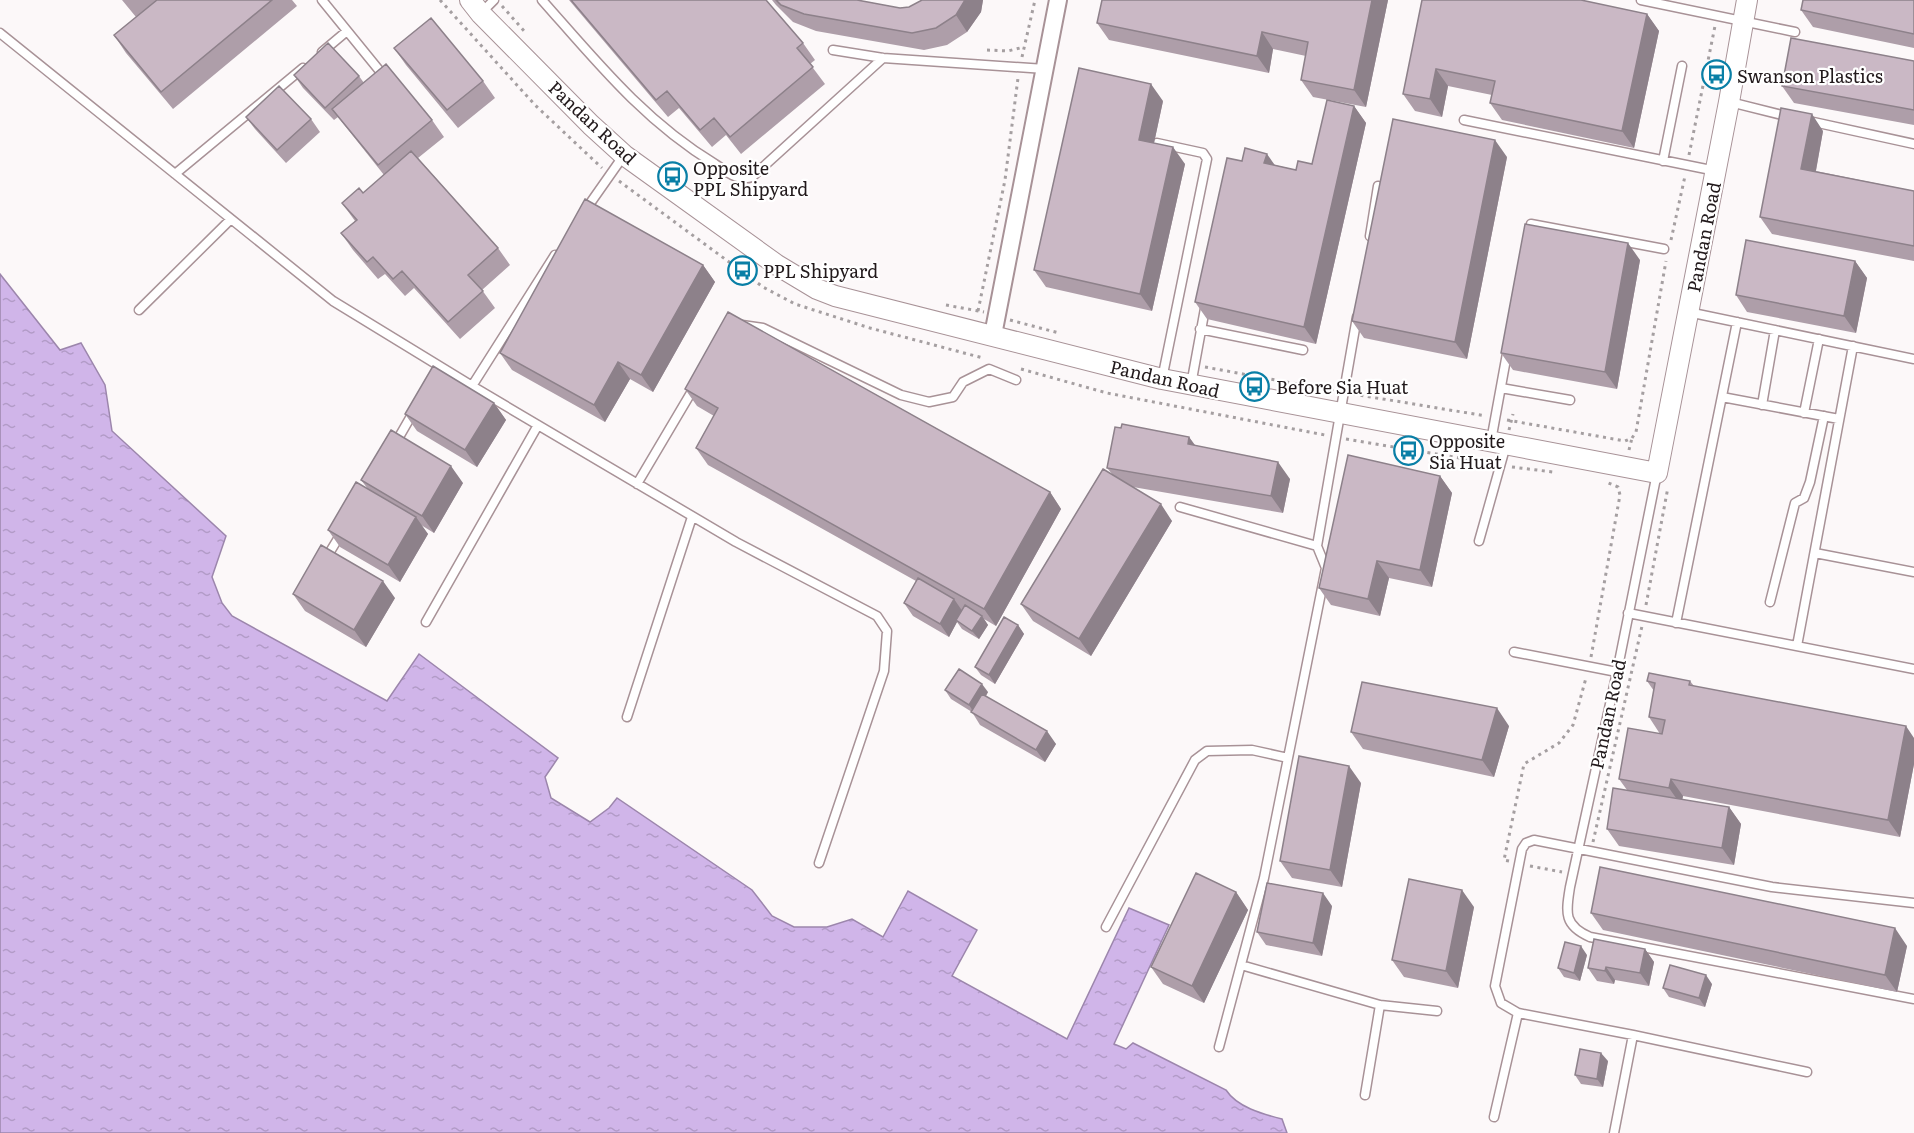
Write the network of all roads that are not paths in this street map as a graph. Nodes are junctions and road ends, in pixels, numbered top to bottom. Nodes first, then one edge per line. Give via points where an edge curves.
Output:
1 (322, 0) edge
2 (542, 0) edge
3 (1058, 0) edge
4 (1641, 0) edge
5 (1747, 0) edge
6 (486, 3) edge
7 (1743, 20) junction
8 (347, 31) junction
9 (0, 33) edge
10 (1804, 41) edge
11 (833, 50) dead end
12 (884, 58) junction
13 (1682, 66) dead end
14 (1045, 69) junction
15 (383, 75) edge
16 (1730, 102) junction
17 (1464, 120) dead end
18 (1157, 143) edge
19 (1914, 144) edge
20 (624, 155) junction
21 (1663, 161) junction
22 (1716, 171) junction
23 (175, 174) junction
24 (1378, 186) edge
25 (231, 219) junction
26 (576, 223) edge
27 (1369, 243) edge
28 (1527, 247) edge
29 (558, 250) edge
30 (1666, 251) road end
31 (1207, 295) edge
32 (139, 310) dead end
33 (1358, 312) edge
34 (1688, 312) junction
35 (1737, 322) junction
36 (995, 326) junction
37 (735, 327) edge
38 (1200, 328) junction
39 (1775, 330) junction
40 (1819, 339) junction
41 (1509, 341) edge
42 (1853, 346) junction
43 (1303, 350) dead end
44 (1914, 359) edge
45 (441, 367) junction
46 (435, 377) edge
47 (701, 377) edge
48 (1016, 380) dead end
49 (1162, 380) junction
50 (1191, 385) junction
51 (472, 386) junction
52 (1501, 388) junction
53 (1722, 397) junction
54 (1570, 400) dead end
55 (1762, 405) junction
56 (416, 408) edge
57 (1804, 412) junction
58 (1342, 414) junction
59 (1824, 416) junction
60 (1839, 419) junction
61 (538, 426) junction
62 (1498, 443) junction
63 (392, 449) edge
64 (1657, 473) junction
65 (637, 484) junction
66 (1180, 507) dead end
67 (692, 517) junction
68 (349, 520) edge
69 (1479, 541) dead end
70 (1317, 546) junction
71 (1815, 553) junction
72 (318, 571) edge
73 (1914, 572) edge
74 (1770, 602) dead end
75 (1628, 613) junction
76 (426, 621) dead end
77 (1676, 623) junction
78 (1797, 646) junction
79 (1514, 652) dead end
80 (1914, 669) edge
81 (1617, 672) junction
82 (627, 717) dead end
83 (1288, 758) junction
84 (1578, 848) junction
85 (819, 863) dead end
86 (1914, 903) edge
87 (1106, 927) dead end
88 (1241, 965) junction
89 (1914, 999) edge
90 (1380, 1005) junction
91 (1437, 1011) dead end
92 (1518, 1013) junction
93 (1633, 1035) junction
94 (1219, 1047) dead end
95 (1807, 1072) dead end
96 (1365, 1095) dead end
97 (1494, 1117) dead end
98 (1614, 1133) edge

1 - 8 lane
2 - 12 lane via 648,116 687,147 741,179 752,177
3 - 14 street
4 - 7 lane
5 - 7 street, Pandan Road
6 - 20 street, Pandan Road via 591,124
7 - 10 lane
7 - 16 street, Pandan Road
8 - 15 lane
8 - 23 lane
9 - 23 lane
11 - 12 lane
12 - 14 lane
13 - 21 lane
14 - 36 street
16 - 19 lane
16 - 22 street, Pandan Road
17 - 21 lane
18 - 49 lane via 1203,153 1207,159
20 - 26 lane
20 - 36 street, Pandan Road via 777,265 817,289 849,300
21 - 22 lane
22 - 34 street, Pandan Road
23 - 25 lane
24 - 27 lane
25 - 32 lane
25 - 45 lane via 333,301
28 - 30 lane via 1531,224
29 - 51 lane
31 - 38 lane
33 - 58 lane
34 - 35 lane
34 - 64 street, Pandan Road
35 - 39 lane
35 - 53 lane
36 - 49 street, Pandan Road
37 - 48 lane via 746,324 763,328 900,395 929,402 953,397 963,382 989,369
38 - 43 lane
38 - 50 lane
39 - 40 lane
39 - 55 lane
40 - 42 lane
40 - 57 lane
41 - 52 lane
42 - 44 lane
42 - 60 lane
45 - 46 lane
45 - 51 lane
47 - 65 lane
49 - 50 street, Pandan Road
50 - 58 street, Pandan Road
51 - 61 lane
52 - 54 lane
52 - 62 lane via 1495,418
53 - 55 lane
53 - 77 lane
55 - 57 lane
56 - 63 lane
57 - 59 lane
58 - 62 street, Pandan Road
58 - 70 lane
59 - 60 lane
59 - 74 lane via 1810,482 1804,498 1795,504
60 - 71 lane
61 - 65 lane
61 - 76 lane
62 - 64 street, Pandan Road
62 - 69 lane
64 - 75 lane, Pandan Road
65 - 67 lane
66 - 70 lane
67 - 82 lane
67 - 85 lane via 877,616 886,631 884,671
68 - 72 lane
70 - 83 lane via 1326,568
71 - 73 lane
71 - 78 lane
75 - 77 lane
75 - 81 lane, Pandan Road
77 - 78 lane
78 - 80 lane
79 - 81 lane
81 - 84 lane, Pandan Road
83 - 87 lane via 1252,750 1207,751 1195,760
83 - 88 lane via 1264,878
84 - 86 lane via 1772,887
84 - 89 lane, Pandan Road via 1566,914 1581,933
84 - 92 lane via 1534,840 1522,849 1495,986 1501,1003
88 - 90 lane
88 - 94 lane
90 - 91 lane
90 - 96 lane
92 - 93 lane
92 - 97 lane
93 - 95 lane
93 - 98 lane

